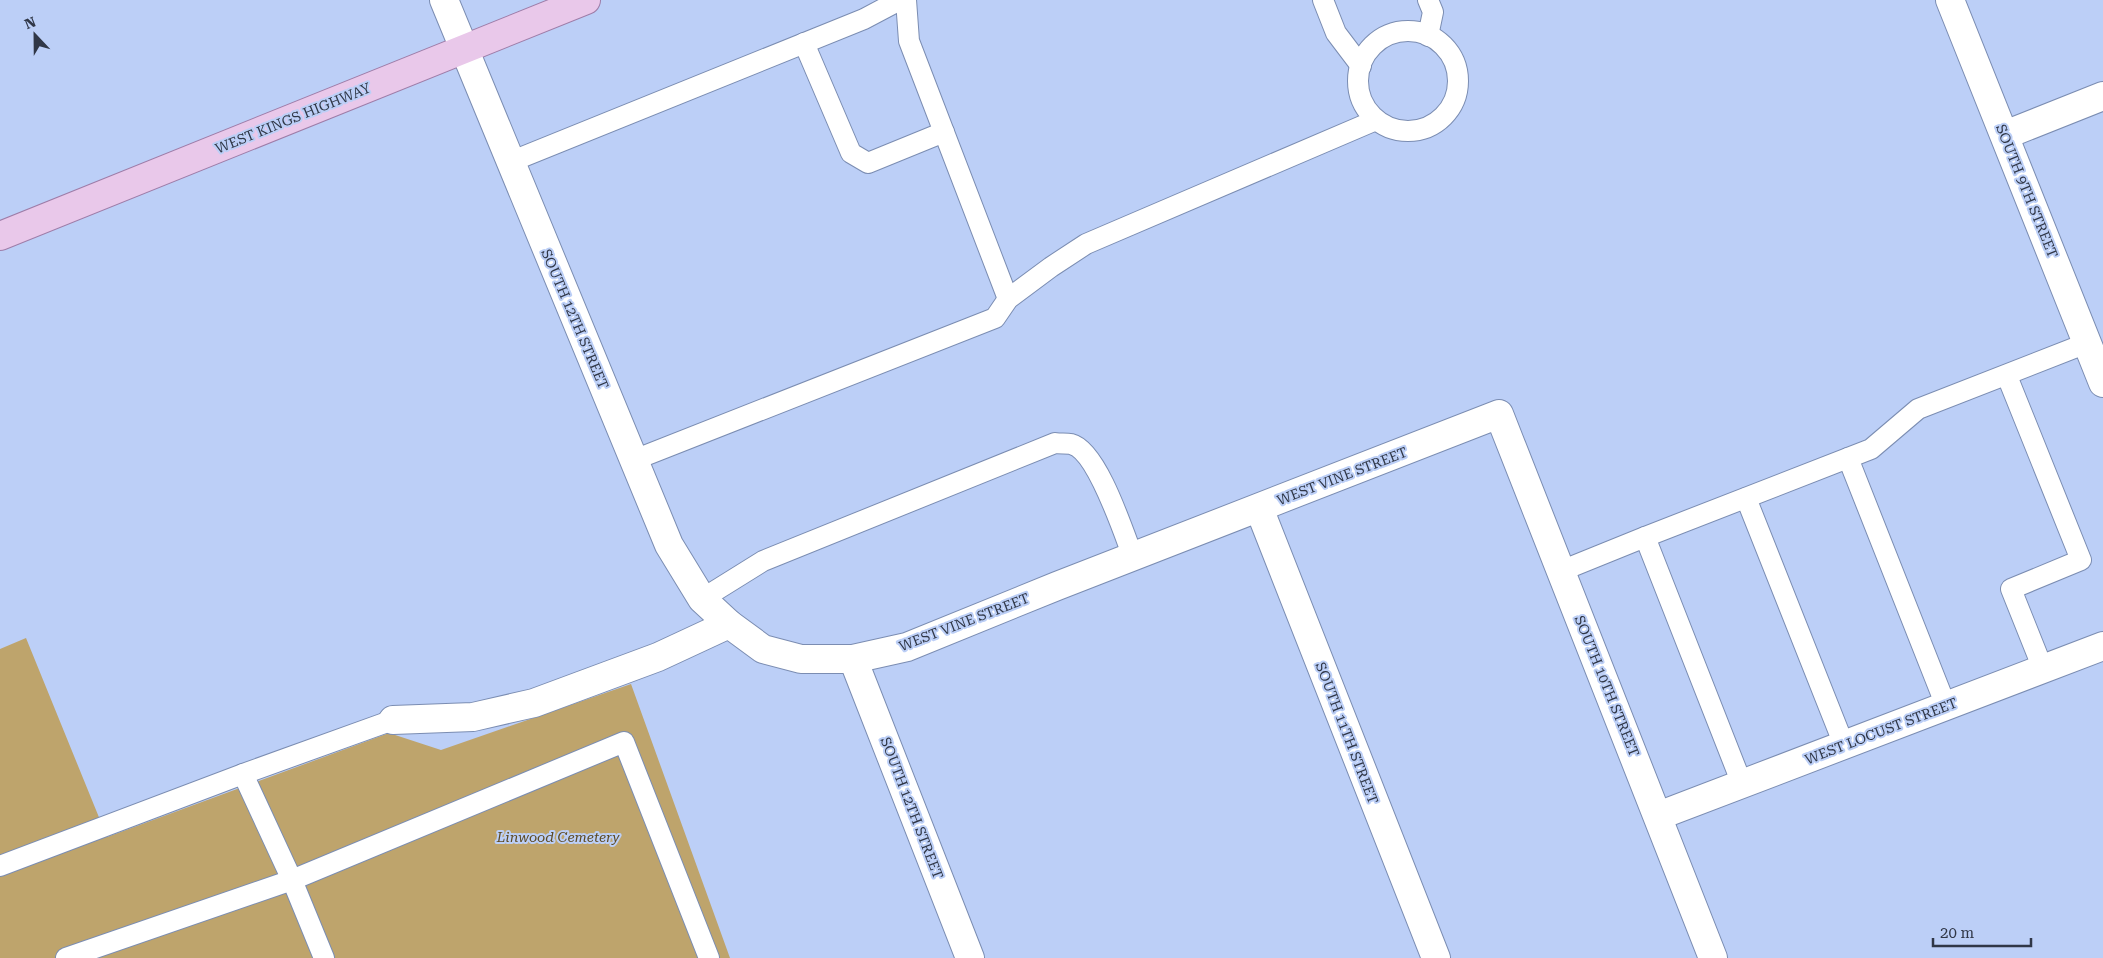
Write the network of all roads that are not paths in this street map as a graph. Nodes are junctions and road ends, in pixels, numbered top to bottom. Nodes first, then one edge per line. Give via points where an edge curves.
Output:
1 (444, 0) edge
2 (586, 0) edge
3 (900, 0) edge
4 (906, 0) edge
5 (1323, 0) edge
6 (1428, 0) edge
7 (1950, 0) edge
8 (1428, 36) junction
9 (804, 43) junction
10 (463, 49) junction
11 (1361, 66) junction
12 (2103, 96) edge
13 (1376, 120) junction
14 (944, 132) junction
15 (2005, 135) junction
16 (510, 162) junction
17 (0, 236) edge
18 (1008, 299) junction
19 (2087, 343) junction
20 (2007, 376) junction
21 (2103, 383) edge
22 (1499, 414) joint
23 (1848, 458) junction
24 (634, 460) junction
25 (1746, 498) junction
26 (1259, 508) junction
27 (1646, 537) junction
28 (1133, 557) junction
29 (1561, 570) junction
30 (702, 599) junction
31 (729, 624) junction
32 (2103, 646) edge
33 (853, 659) junction
34 (2043, 669) junction
35 (1946, 706) junction
36 (393, 720) joint
37 (1844, 745) junction
38 (243, 774) junction
39 (1742, 784) junction
40 (1658, 816) junction
41 (0, 866) edge
42 (292, 880) junction
43 (66, 958) edge
44 (324, 958) edge
45 (709, 958) edge
46 (970, 958) edge
47 (1436, 958) edge
48 (1713, 958) edge

1 - 10 street, SOUTH 12TH STREET
2 - 10 main road, WEST KINGS HIGHWAY
3 - 9 lane
4 - 14 lane via 909,41
5 - 11 lane via 1336,33
6 - 8 lane via 1433,12
7 - 15 street, SOUTH 9TH STREET
8 - 11 lane via 1418,32 1385,36 1371,47
8 - 13 lane via 1447,50 1456,64 1458,81 1448,112 1422,130 1389,128
9 - 14 lane via 851,153 868,163
9 - 16 lane
10 - 16 street, SOUTH 12TH STREET
10 - 17 main road, WEST KINGS HIGHWAY
11 - 13 lane via 1359,93 1365,108
12 - 15 street
13 - 18 lane via 1086,244
14 - 18 lane
15 - 19 street, SOUTH 9TH STREET
16 - 24 street, SOUTH 12TH STREET
18 - 24 lane via 995,318
19 - 20 lane
19 - 21 street, SOUTH 9TH STREET
20 - 23 lane via 1918,409 1871,449
20 - 34 lane via 2081,560 2011,589
22 - 26 street, WEST VINE STREET
22 - 29 street, SOUTH 10TH STREET
23 - 25 lane
23 - 35 lane
24 - 30 street, SOUTH 12TH STREET via 669,546
25 - 27 lane
25 - 37 lane
26 - 28 street, WEST VINE STREET
26 - 47 street, SOUTH 11TH STREET
27 - 29 lane
27 - 39 lane
28 - 30 lane via 1098,470 1088,456 1072,444 1055,443 764,561
28 - 33 street, WEST VINE STREET via 907,647
29 - 40 street, SOUTH 10TH STREET
30 - 31 street, SOUTH 12TH STREET
31 - 33 street, WEST VINE STREET via 763,649 801,659
31 - 36 street via 658,657 534,703 474,717
32 - 34 street, WEST LOCUST STREET
33 - 46 street, SOUTH 12TH STREET
34 - 35 street, WEST LOCUST STREET
35 - 37 street, WEST LOCUST STREET
36 - 38 lane
37 - 39 street, WEST LOCUST STREET
38 - 41 lane
38 - 42 lane
39 - 40 street, WEST LOCUST STREET
40 - 48 street, SOUTH 10TH STREET
42 - 43 lane
42 - 44 lane
42 - 45 lane via 624,742

